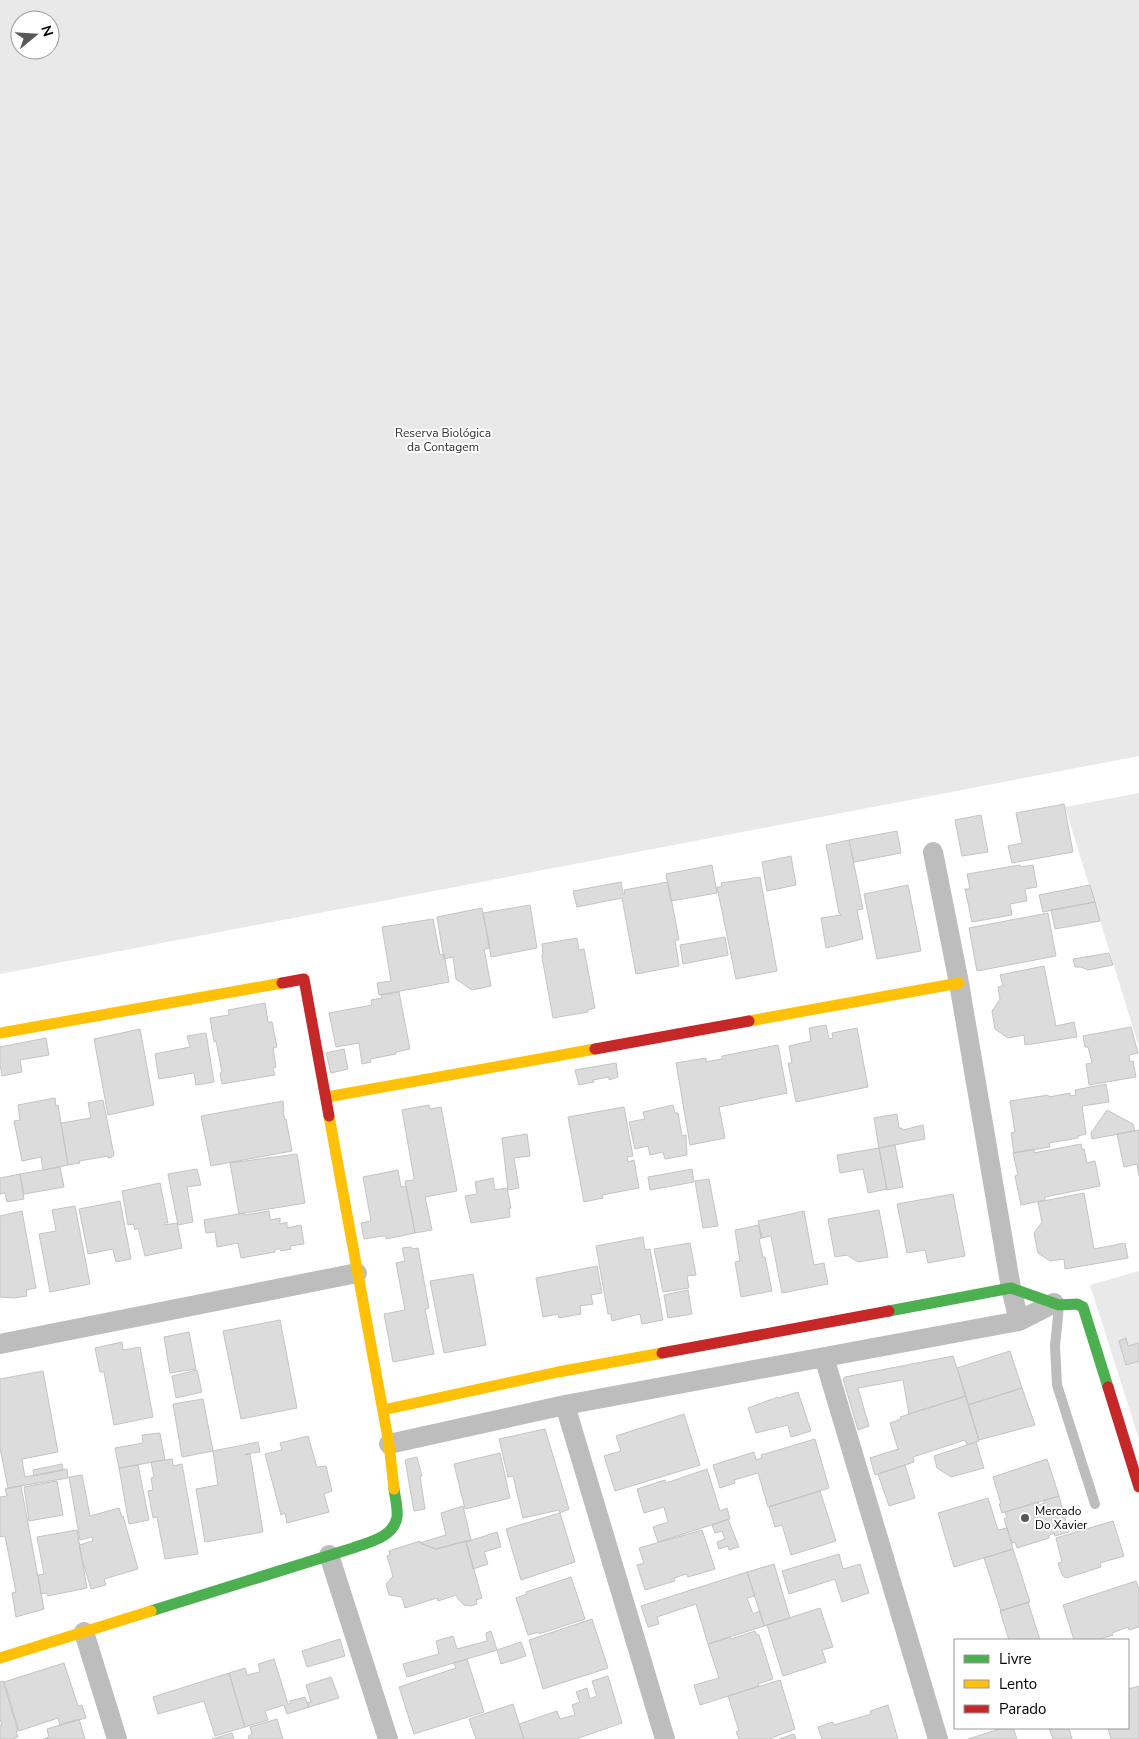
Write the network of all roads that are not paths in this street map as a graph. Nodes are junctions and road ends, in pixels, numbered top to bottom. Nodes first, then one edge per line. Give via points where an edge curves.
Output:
1 (933, 852) dead end
2 (960, 983) junction
3 (0, 1032) edge
4 (327, 1097) junction
5 (357, 1272) junction
6 (1011, 1288) junction
7 (1057, 1304) junction
8 (1019, 1321) junction
9 (0, 1344) edge
10 (658, 1353) junction
11 (824, 1357) junction
12 (666, 1386) junction
13 (565, 1405) junction
14 (383, 1410) junction
15 (389, 1444) junction
16 (1139, 1487) edge
17 (1095, 1504) dead end
18 (329, 1555) junction
19 (84, 1632) junction
20 (0, 1658) edge
21 (117, 1739) edge
22 (388, 1739) edge
23 (665, 1739) edge
24 (938, 1739) edge

1 - 2 street
2 - 4 street
2 - 6 street
3 - 4 street via 304,979
4 - 5 street
5 - 9 street
5 - 14 street
6 - 7 street
6 - 8 street
6 - 10 street
7 - 8 street
7 - 16 street via 1077,1304 1085,1310
7 - 17 lane via 1057,1385
8 - 11 street
10 - 12 street
10 - 14 street
11 - 12 street
11 - 24 street
12 - 13 street
13 - 15 street
13 - 23 street
14 - 15 street
15 - 18 street via 397,1515 395,1523 383,1536
18 - 19 street
18 - 22 street
19 - 20 street
19 - 21 street

